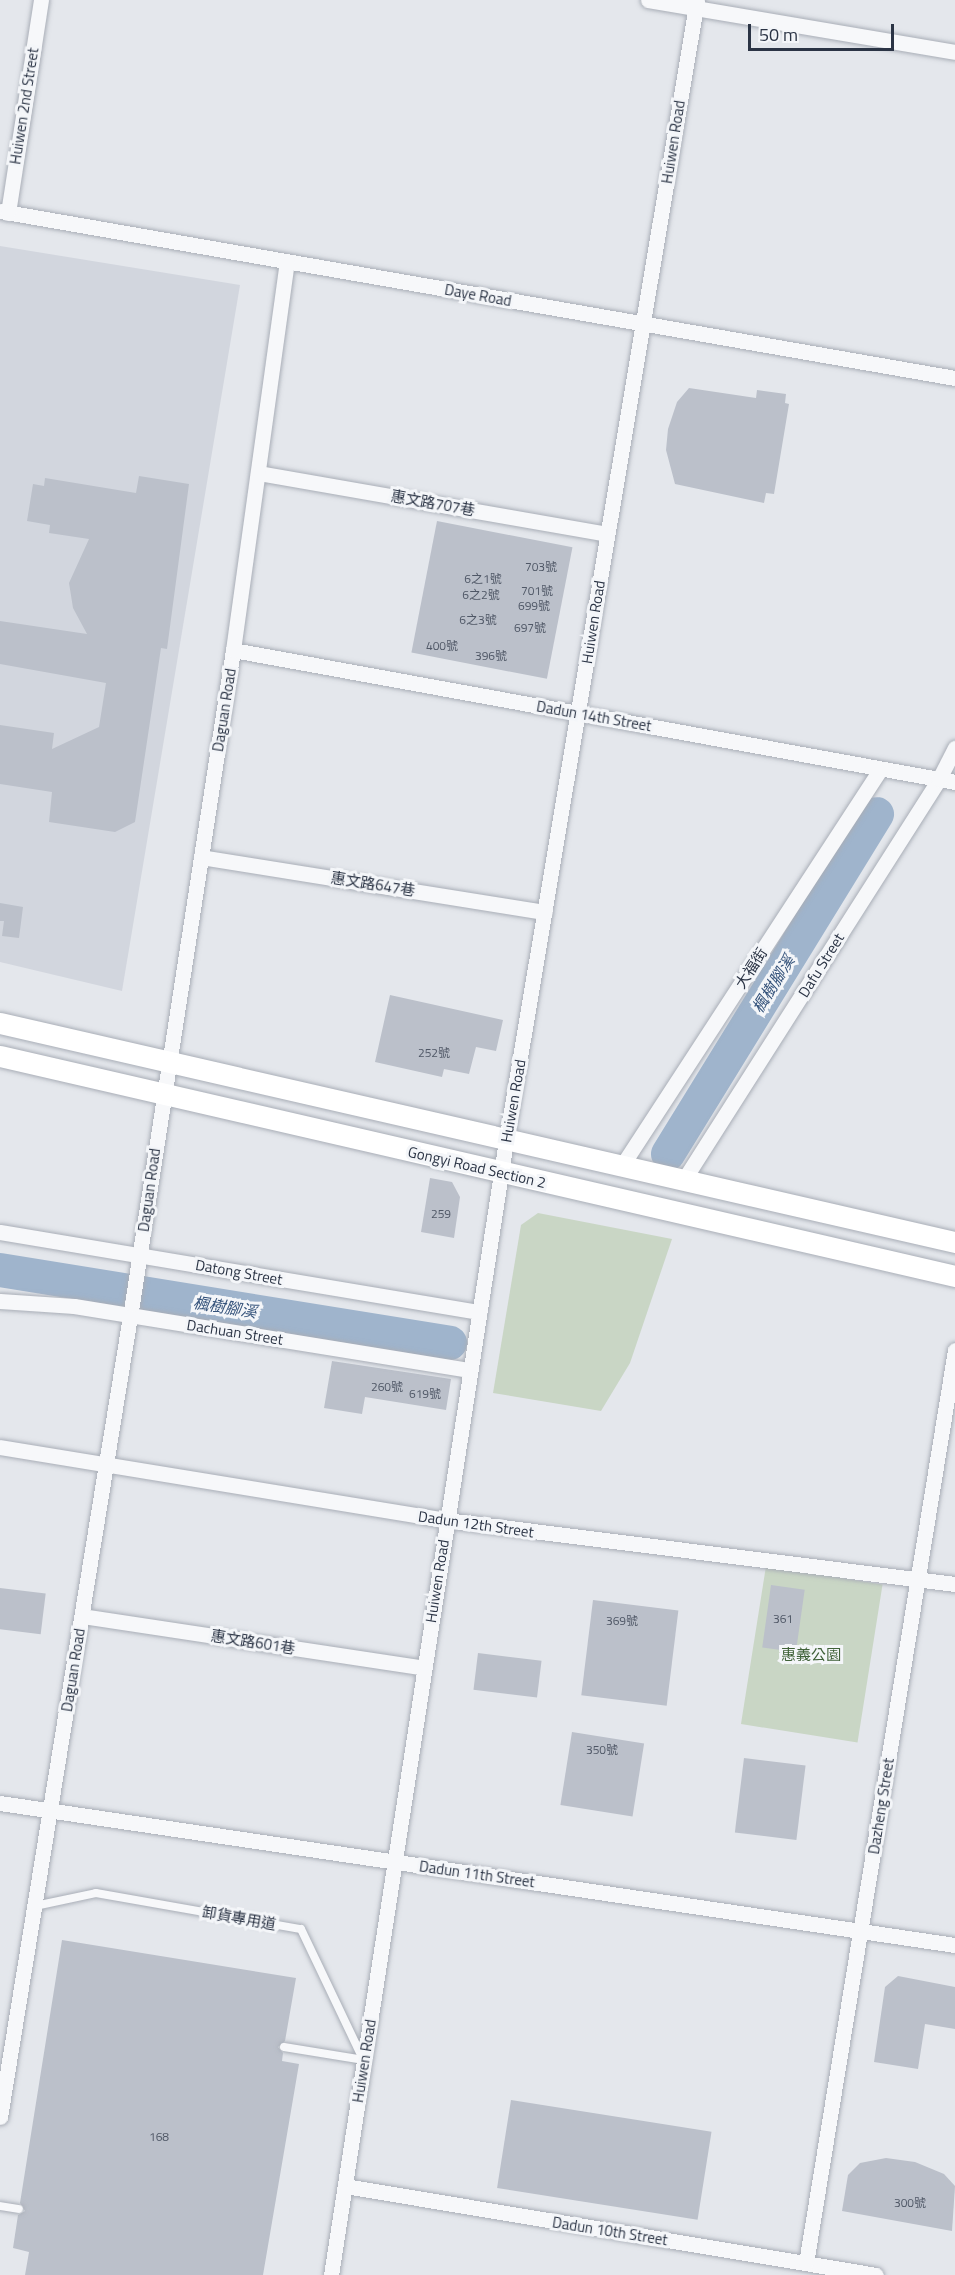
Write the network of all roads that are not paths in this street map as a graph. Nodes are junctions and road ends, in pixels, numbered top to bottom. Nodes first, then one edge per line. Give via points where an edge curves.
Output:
1 (41, 0) edge
2 (648, 0) edge
3 (696, 4) edge
4 (955, 52) edge
5 (4, 212) edge
6 (287, 262) junction
7 (643, 324) junction
8 (955, 378) edge
9 (258, 473) junction
10 (608, 534) junction
11 (233, 650) junction
12 (578, 714) junction
13 (955, 748) edge
14 (880, 769) junction
15 (939, 779) junction
16 (955, 782) edge
17 (201, 857) junction
18 (544, 912) junction
19 (0, 1023) edge
20 (0, 1056) edge
21 (168, 1064) junction
22 (163, 1096) junction
23 (506, 1140) junction
24 (621, 1167) junction
25 (501, 1173) junction
26 (683, 1181) junction
27 (0, 1232) edge
28 (955, 1242) edge
29 (139, 1261) junction
30 (955, 1276) edge
31 (0, 1301) edge
32 (131, 1310) junction
33 (479, 1312) junction
34 (955, 1350) edge
35 (470, 1370) junction
36 (0, 1447) edge
37 (106, 1464) junction
38 (446, 1520) junction
39 (918, 1580) junction
40 (955, 1584) edge
41 (82, 1616) junction
42 (424, 1668) junction
43 (0, 1803) edge
44 (51, 1811) junction
45 (394, 1862) junction
46 (35, 1906) junction
47 (861, 1931) junction
48 (955, 1945) edge
49 (284, 2047) dead end
50 (364, 2060) junction
51 (0, 2115) edge
52 (345, 2186) junction
53 (0, 2206) edge
54 (19, 2210) dead end
55 (806, 2263) junction
56 (331, 2275) edge
57 (876, 2275) edge

1 - 5 street, Huiwen 2nd Street
2 - 3 street
3 - 4 street
3 - 7 street, Huiwen Road
5 - 6 street, Daye Road
6 - 7 street, Daye Road
6 - 9 street, Daguan Road
7 - 8 street, Daye Road
7 - 10 street, Huiwen Road
9 - 10 street, 惠文路707巷
9 - 11 street, Daguan Road
10 - 12 street, Huiwen Road
11 - 12 street, Dadun 14th Street
11 - 17 street, Daguan Road
12 - 14 street, Dadun 14th Street
12 - 18 street, Huiwen Road
13 - 15 street, Dafu Street
14 - 15 street, Dadun 14th Street
14 - 24 street, 大福街
15 - 16 street, Dadun 14th Street
15 - 26 street, Dafu Street
17 - 18 street, 惠文路647巷
17 - 21 street, Daguan Road
18 - 23 street, Huiwen Road
19 - 21 main road
20 - 22 main road, Gongyi Road Section 2
21 - 22 street, Daguan Road
21 - 23 main road
22 - 25 main road, Gongyi Road Section 2
22 - 29 street, Daguan Road
23 - 24 main road
23 - 25 street, Huiwen Road
24 - 26 main road
25 - 30 main road, Gongyi Road Section 2
25 - 33 street, Huiwen Road
26 - 28 main road
27 - 29 street, Datong Street
29 - 32 street, Daguan Road
29 - 33 street, Datong Street
31 - 32 street, Dachuan Street
32 - 35 street, Dachuan Street
32 - 37 street, Daguan Road
33 - 35 street, Huiwen Road
34 - 39 street, Dazheng Street
35 - 38 street, Huiwen Road
36 - 37 street, Dadun 12th Street
37 - 38 street, Dadun 12th Street
37 - 41 street, Daguan Road
38 - 39 street, Dadun 12th Street
38 - 42 street, Huiwen Road
39 - 40 street, Dadun 12th Street
39 - 47 street, Dazheng Street
41 - 42 street, 惠文路601巷
41 - 44 street, Daguan Road
42 - 45 street, Huiwen Road
43 - 44 street, Dadun 11th Street
44 - 45 street, Dadun 11th Street
44 - 46 street, Daguan Road
45 - 47 street, Dadun 11th Street
45 - 50 street, Huiwen Road
46 - 50 lane, 卸貨專用道 via 96,1893 301,1929 345,2013
46 - 51 street, Daguan Road
47 - 48 street, Dadun 11th Street
47 - 55 street, Dazheng Street
49 - 50 lane
50 - 52 street, Huiwen Road
52 - 55 street, Dadun 10th Street
52 - 56 street, Huiwen Road
53 - 54 lane
55 - 57 street, Dadun 10th Street

